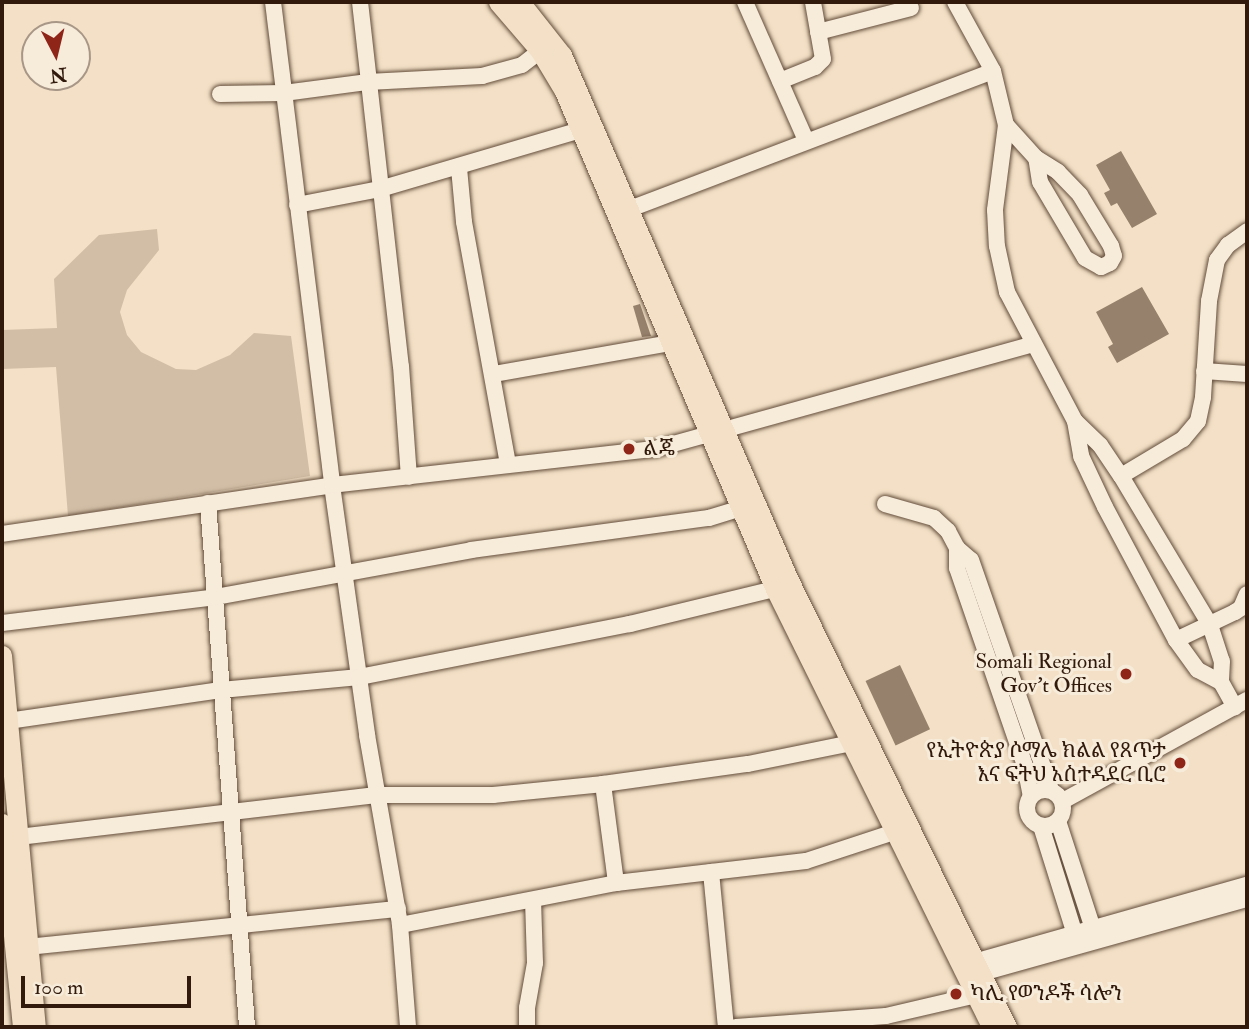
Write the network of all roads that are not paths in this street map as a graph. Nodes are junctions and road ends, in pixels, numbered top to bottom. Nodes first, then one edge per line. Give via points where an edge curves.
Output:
1 (273, 2) edge
2 (360, 2) edge
3 (498, 2) edge
4 (520, 2) edge
5 (745, 2) edge
6 (813, 2) edge
7 (956, 2) edge
8 (911, 8) dead end
9 (818, 32) junction
10 (540, 51) junction
11 (993, 71) junction
12 (780, 81) junction
13 (368, 82) junction
14 (284, 93) junction
15 (220, 94) dead end
16 (1006, 125) junction
17 (581, 130) junction
18 (806, 141) junction
19 (1036, 158) junction
20 (459, 168) junction
21 (380, 189) junction
22 (297, 205) junction
23 (630, 209) junction
24 (1247, 231) edge
25 (670, 343) junction
26 (1034, 344) junction
27 (1205, 371) junction
28 (494, 374) junction
29 (1247, 374) edge
30 (1075, 421) junction
31 (718, 433) junction
32 (508, 464) junction
33 (1121, 476) junction
34 (410, 477) junction
35 (332, 485) junction
36 (208, 503) junction
37 (885, 504) dead end
38 (739, 509) junction
39 (2, 534) edge
40 (957, 548) junction
41 (344, 572) junction
42 (775, 589) junction
43 (1247, 594) edge
44 (216, 597) junction
45 (2, 623) edge
46 (1210, 625) junction
47 (1176, 640) junction
48 (2, 655) edge
49 (359, 677) junction
50 (1221, 682) junction
51 (221, 690) junction
52 (1241, 704) edge
53 (8, 721) junction
54 (851, 743) junction
55 (603, 784) junction
56 (377, 795) junction
57 (1031, 796) junction
58 (1057, 796) junction
59 (229, 814) junction
60 (1058, 821) junction
61 (1041, 826) junction
62 (897, 831) junction
63 (6, 835) edge
64 (711, 872) junction
65 (616, 883) junction
66 (1247, 885) edge
67 (1247, 899) edge
68 (533, 900) junction
69 (399, 917) junction
70 (239, 927) junction
71 (1095, 935) junction
72 (1077, 940) junction
73 (15, 948) edge
74 (972, 969) junction
75 (984, 994) junction
76 (22, 1027) edge
77 (36, 1027) edge
78 (247, 1027) edge
79 (408, 1027) edge
80 (527, 1027) edge
81 (726, 1027) edge
82 (736, 1027) edge
83 (991, 1027) edge
84 (1007, 1027) edge

1 - 14 street
2 - 13 street
3 - 10 main road
4 - 23 main road via 562,55
5 - 12 street
6 - 9 street
7 - 11 street
8 - 9 street
9 - 12 street via 821,63
10 - 13 street via 522,65 482,76
10 - 17 main road
11 - 16 street
11 - 18 street
12 - 18 street
13 - 14 street
13 - 21 street
14 - 15 street
14 - 22 street
16 - 19 street
16 - 26 street via 995,211 997,246 1007,292
17 - 20 street
17 - 25 main road
18 - 23 street
19 - 19 street via 1080,195 1111,246 1114,256 1110,263 1101,267 1085,258 1040,181
20 - 21 street
20 - 28 street via 464,222
21 - 22 street
21 - 34 street
22 - 35 street
23 - 31 main road
24 - 27 street via 1217,260 1209,300
25 - 28 street
25 - 31 main road
26 - 30 street
26 - 31 street
27 - 29 street
27 - 33 street via 1198,421 1183,439
28 - 32 street
30 - 33 street via 1100,445
30 - 47 street via 1082,456 1105,507
31 - 32 street via 655,449
31 - 38 main road
31 - 74 main road
32 - 34 street
33 - 46 street
34 - 35 street
35 - 36 street
35 - 41 street
36 - 39 street
36 - 44 street
37 - 40 street via 934,518
38 - 41 street via 709,518
38 - 42 main road
40 - 57 street via 957,568 1025,766
40 - 58 street via 971,561
41 - 44 street
41 - 49 street
42 - 49 street via 631,624
42 - 54 main road
43 - 46 street via 1241,608
44 - 45 street
44 - 51 street
46 - 47 street
46 - 50 street via 1222,661
47 - 50 street via 1198,670
48 - 53 main road
49 - 51 street
49 - 56 street
50 - 52 street
51 - 53 street
51 - 59 street
52 - 58 street
53 - 63 main road
54 - 55 street via 748,764
54 - 62 main road
55 - 56 street via 493,795
55 - 65 street
56 - 59 street
56 - 69 street
57 - 58 street via 1043,789
57 - 61 street via 1028,814
58 - 60 street via 1064,810
59 - 63 street
59 - 70 street
60 - 61 street
60 - 71 street
61 - 72 street
62 - 64 street via 806,860
62 - 74 main road
63 - 73 main road
64 - 65 street
64 - 81 street
65 - 68 street
66 - 71 street
67 - 71 street
68 - 69 street
68 - 80 street via 535,963
69 - 70 street
69 - 79 street
70 - 73 street
70 - 78 street
71 - 72 street
72 - 74 street
73 - 76 main road
73 - 77 main road
74 - 75 main road
75 - 82 street via 886,1016
75 - 83 main road
75 - 84 main road

